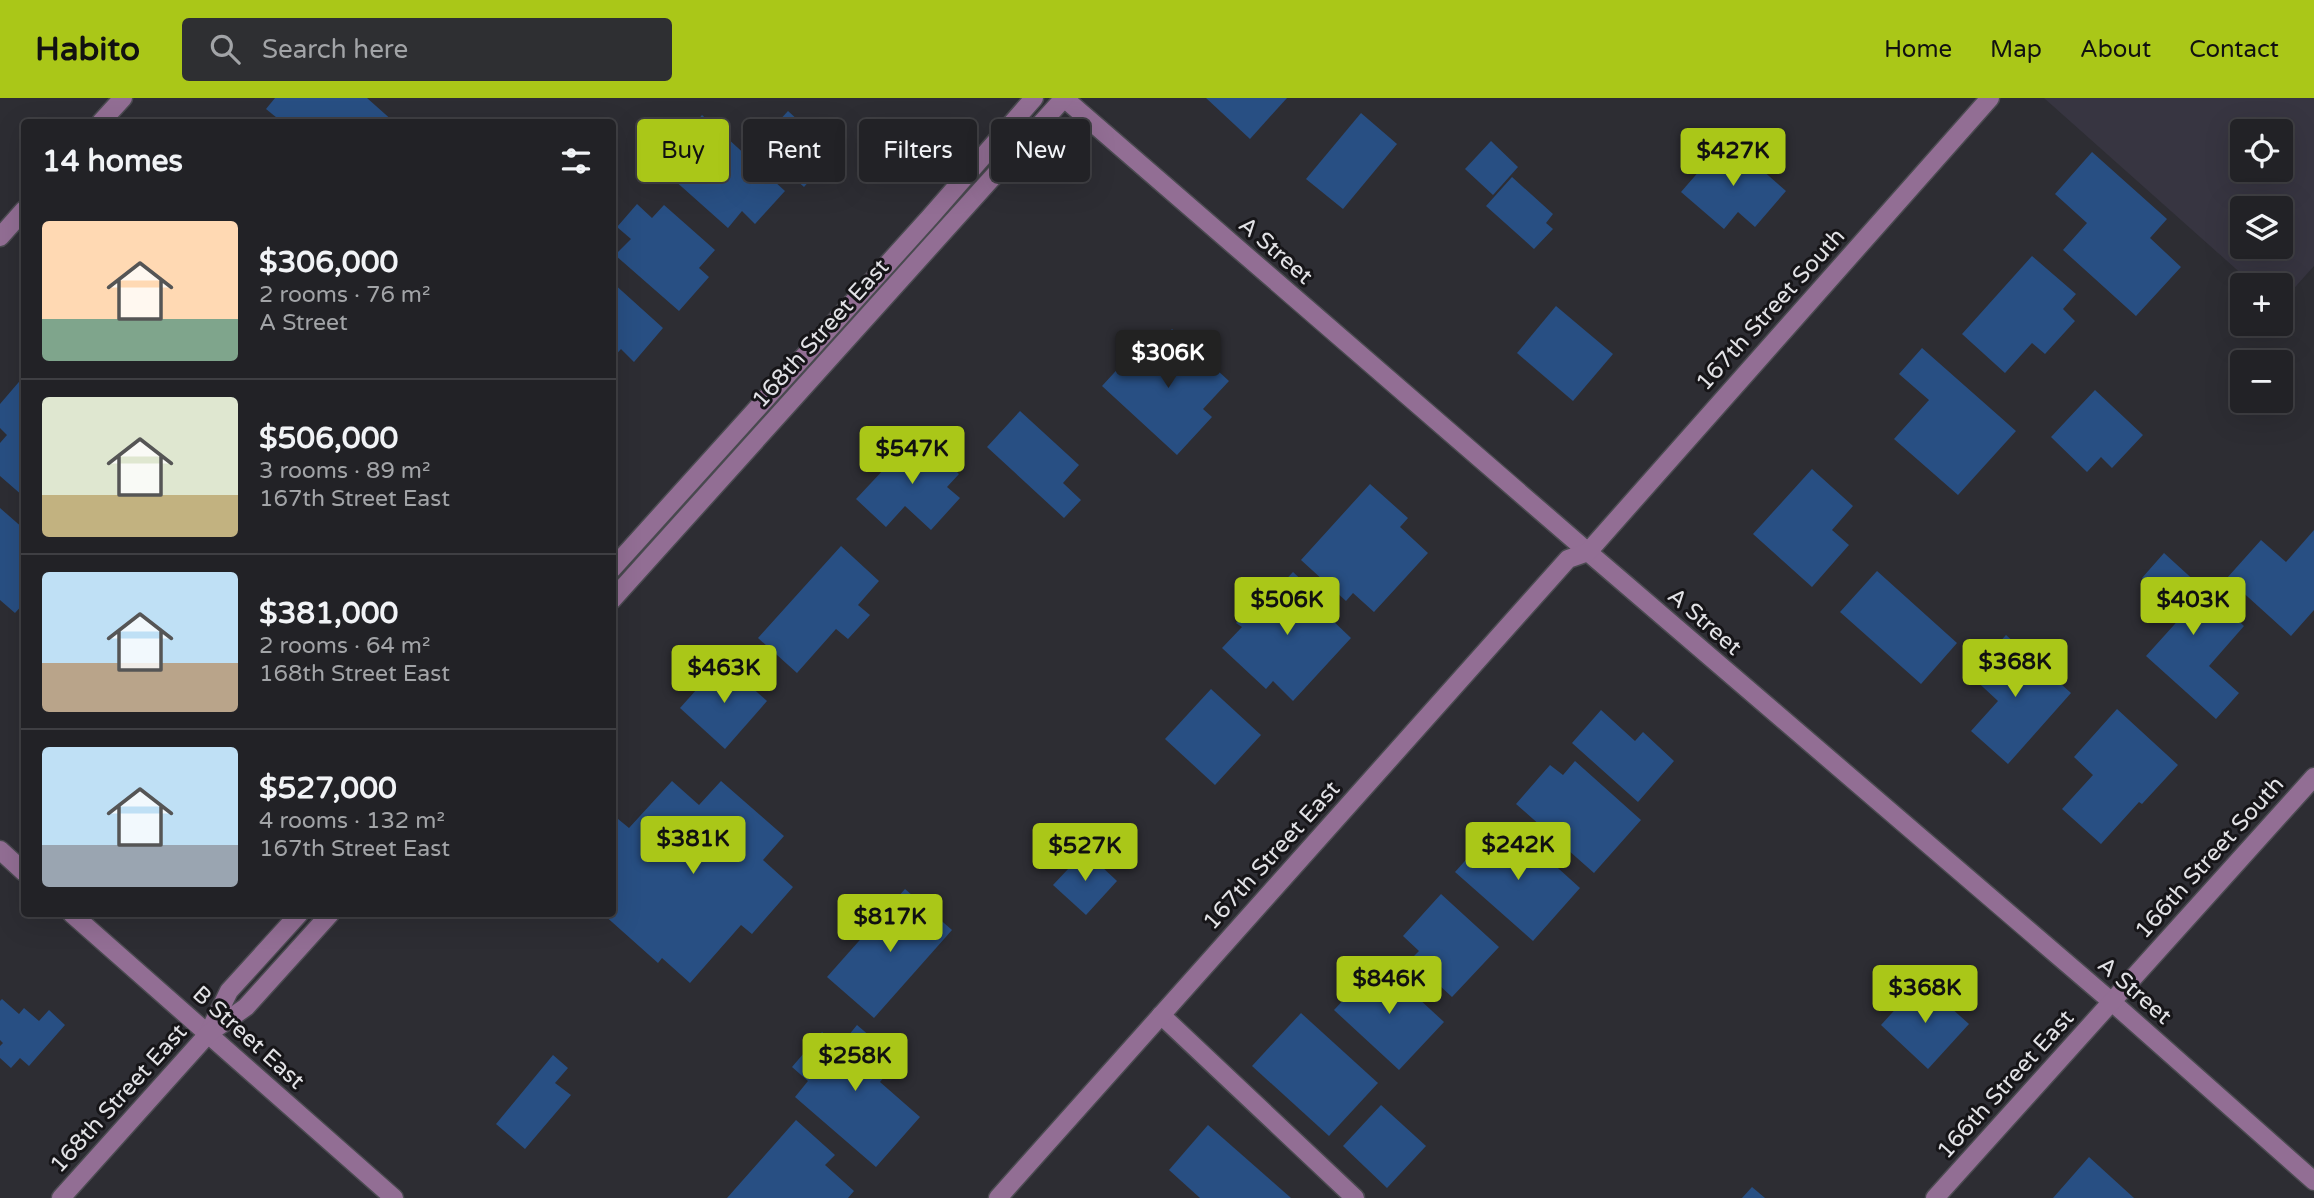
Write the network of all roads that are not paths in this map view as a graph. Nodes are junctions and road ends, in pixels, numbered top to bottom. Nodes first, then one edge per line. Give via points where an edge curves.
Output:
1 (123, 98) edge
2 (1034, 98) edge
3 (1064, 98) edge
4 (1990, 98) edge
5 (104, 119) edge
6 (21, 212) edge
7 (0, 237) edge
8 (1588, 552) junction
9 (616, 565) edge
10 (616, 596) edge
11 (2314, 777) edge
12 (0, 850) edge
13 (21, 869) edge
14 (75, 917) edge
15 (296, 917) edge
16 (327, 917) edge
17 (2112, 1002) junction
18 (1161, 1015) junction
19 (209, 1033) junction
20 (2314, 1181) edge
21 (61, 1198) edge
22 (394, 1198) edge
23 (998, 1198) edge
24 (1355, 1198) edge
25 (1935, 1198) edge

1 - 5 street
2 - 9 street
3 - 8 street, A Street
3 - 10 street, 168th Street East
4 - 8 street, 167th Street South
6 - 7 street
8 - 17 street, A Street
8 - 18 street, 167th Street East via 1568,559
11 - 17 street, 166th Street South
12 - 13 street
14 - 19 street, B Street East
15 - 19 street via 229,990
16 - 19 street, 168th Street East via 246,1007
17 - 20 street, A Street
17 - 25 street, 166th Street East
18 - 23 street, 167th Street East
18 - 24 street
19 - 21 street, 168th Street East
19 - 22 street, B Street East

